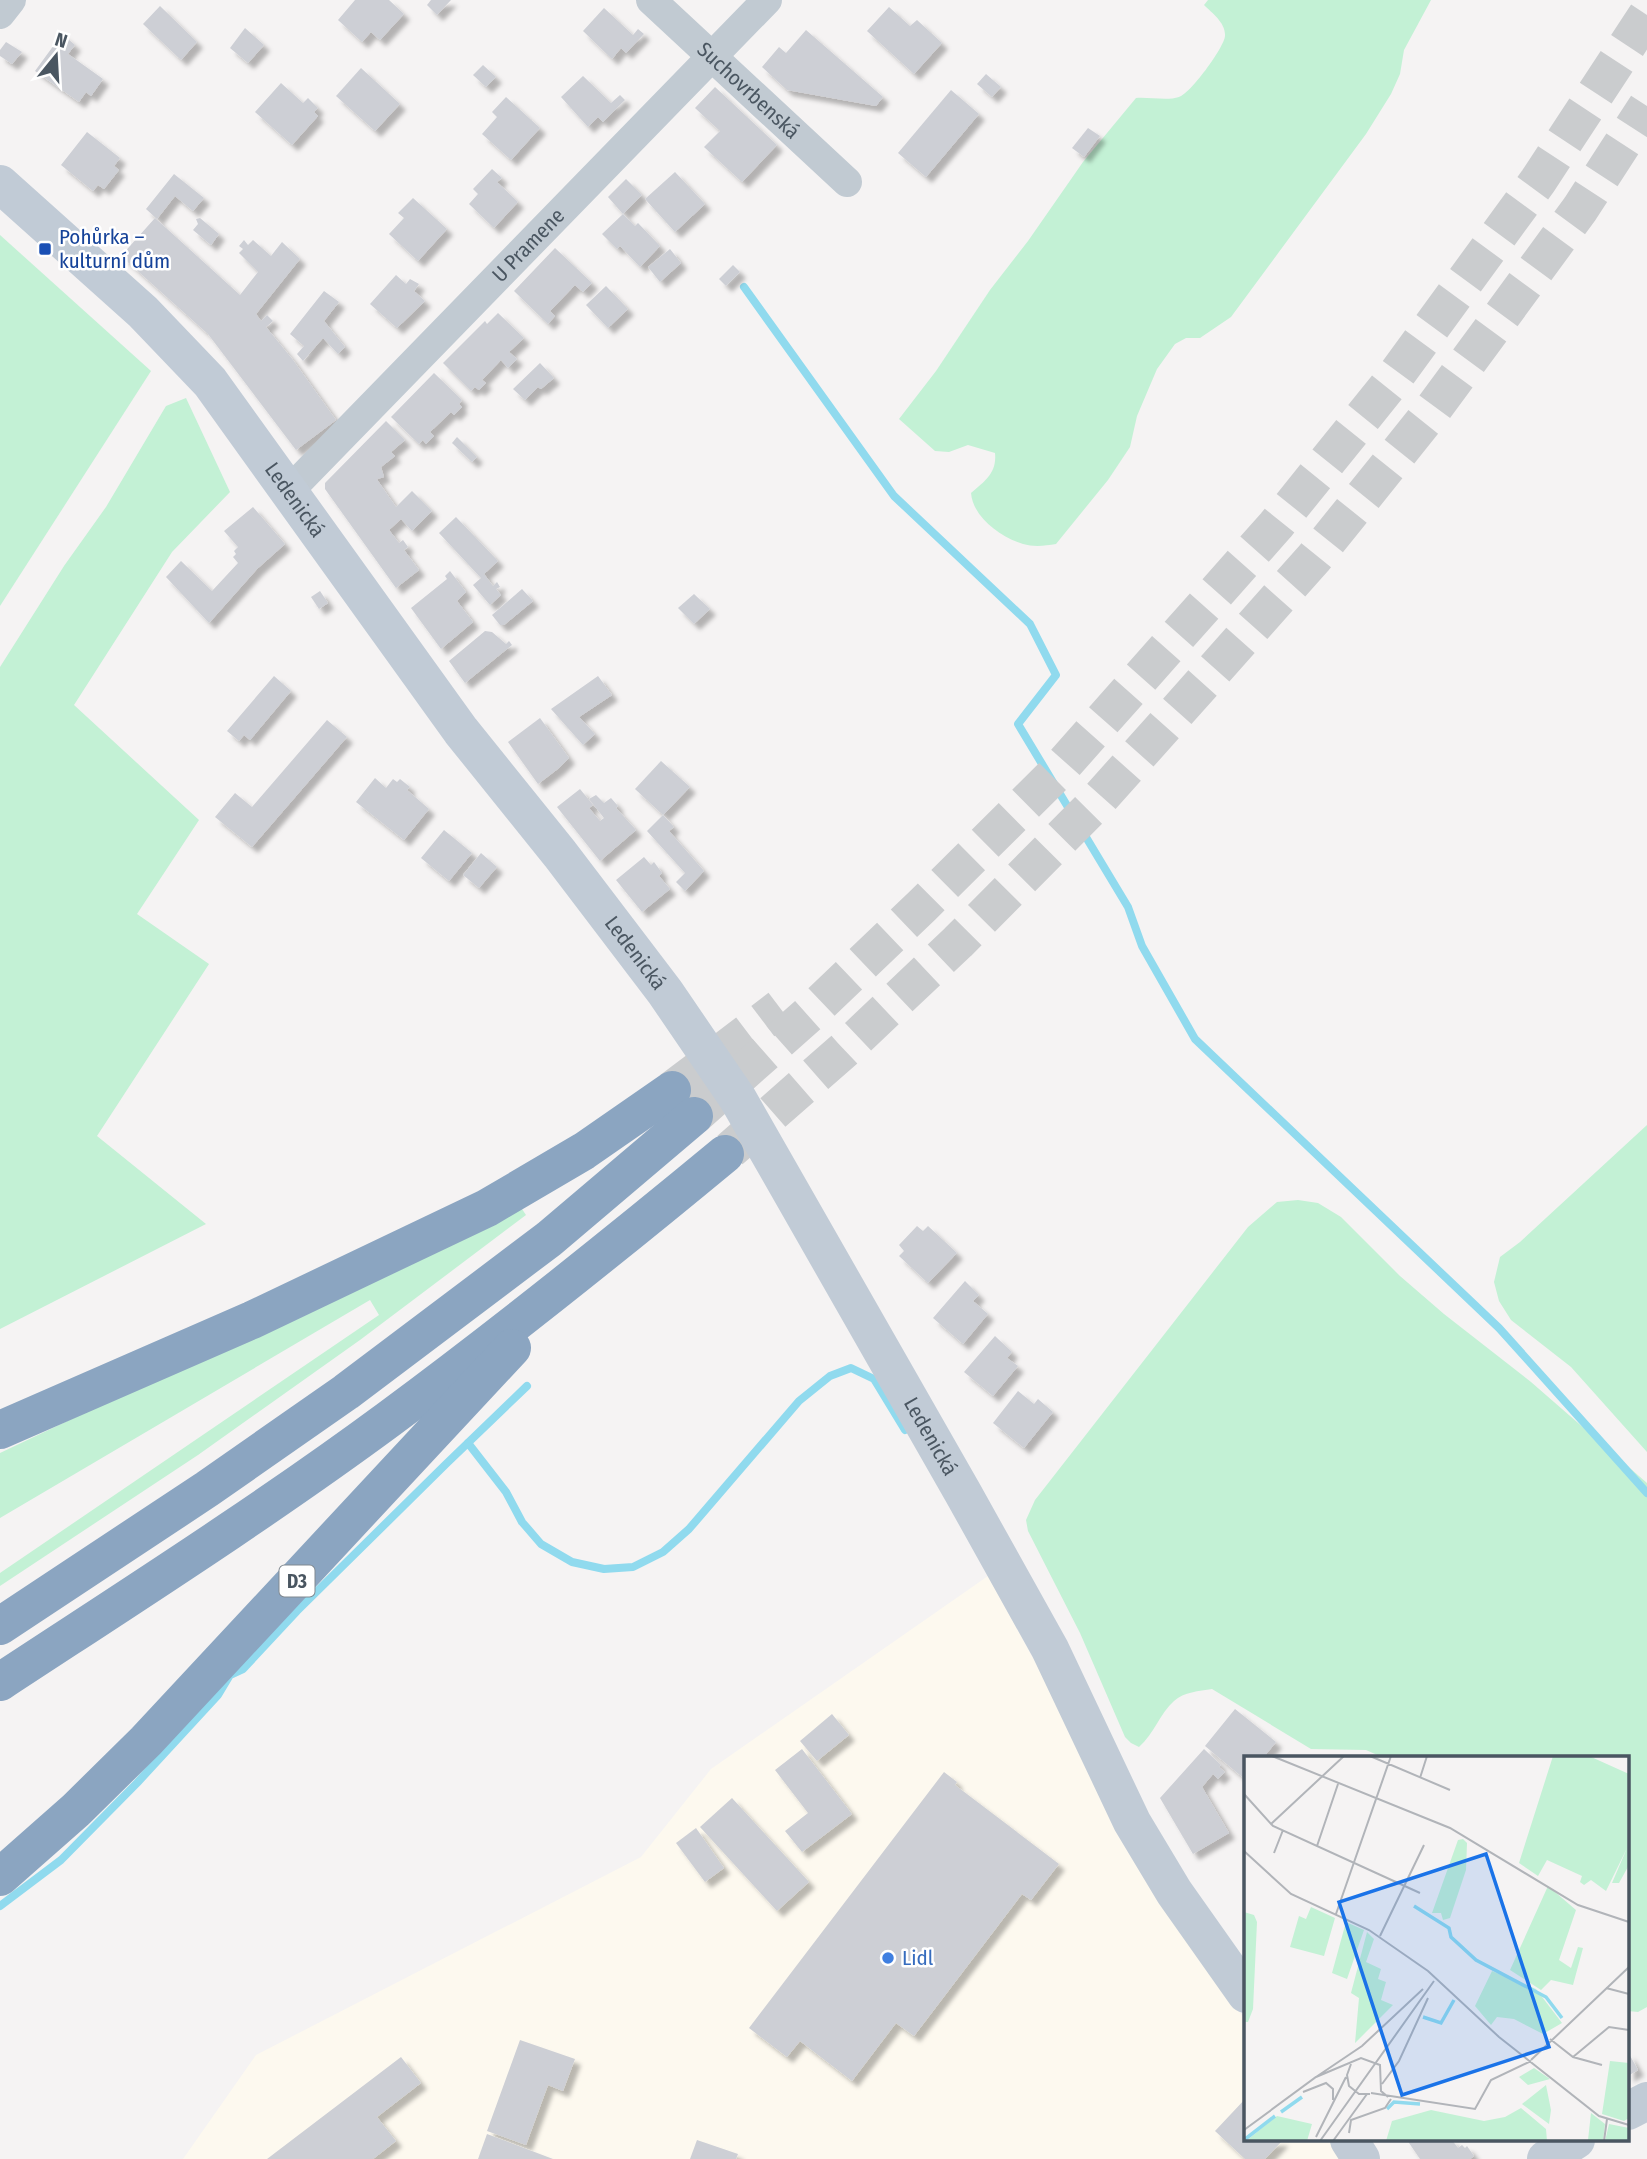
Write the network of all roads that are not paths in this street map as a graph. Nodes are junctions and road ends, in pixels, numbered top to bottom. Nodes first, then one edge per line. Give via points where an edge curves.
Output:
1 (11, 0) edge
2 (651, 0) edge
3 (767, 0) edge
4 (0, 14) edge
5 (713, 57) junction
6 (847, 182) dead end
7 (0, 184) edge
8 (289, 491) junction
9 (725, 1154) tunnel mouth
10 (582, 1273) junction
11 (0, 1430) edge
12 (0, 1626) edge
13 (0, 1682) edge
14 (0, 1877) edge
15 (1244, 1991) edge
16 (1647, 2101) edge
17 (1630, 2110) edge
18 (1350, 2142) edge
19 (1573, 2142) edge
20 (1361, 2159) edge
21 (1546, 2159) edge

1 - 4 street
2 - 5 street, Suchovrbenská
3 - 5 street, U Pramene
5 - 6 street, Suchovrbenská
5 - 8 street, U Pramene
7 - 8 main road, Ledenická via 143,312 210,382
8 - 15 main road, Ledenická via 461,731 665,992 738,1099 1050,1648 1132,1822 1174,1892
9 - 10 highway, D3
10 - 13 highway, D3 via 252,1516
10 - 14 highway, D3 via 146,1741
11 - 12 highway via 252,1320 487,1208 584,1151 683,1103 549,1238 346,1392
16 - 17 main road
18 - 20 main road
19 - 21 main road

